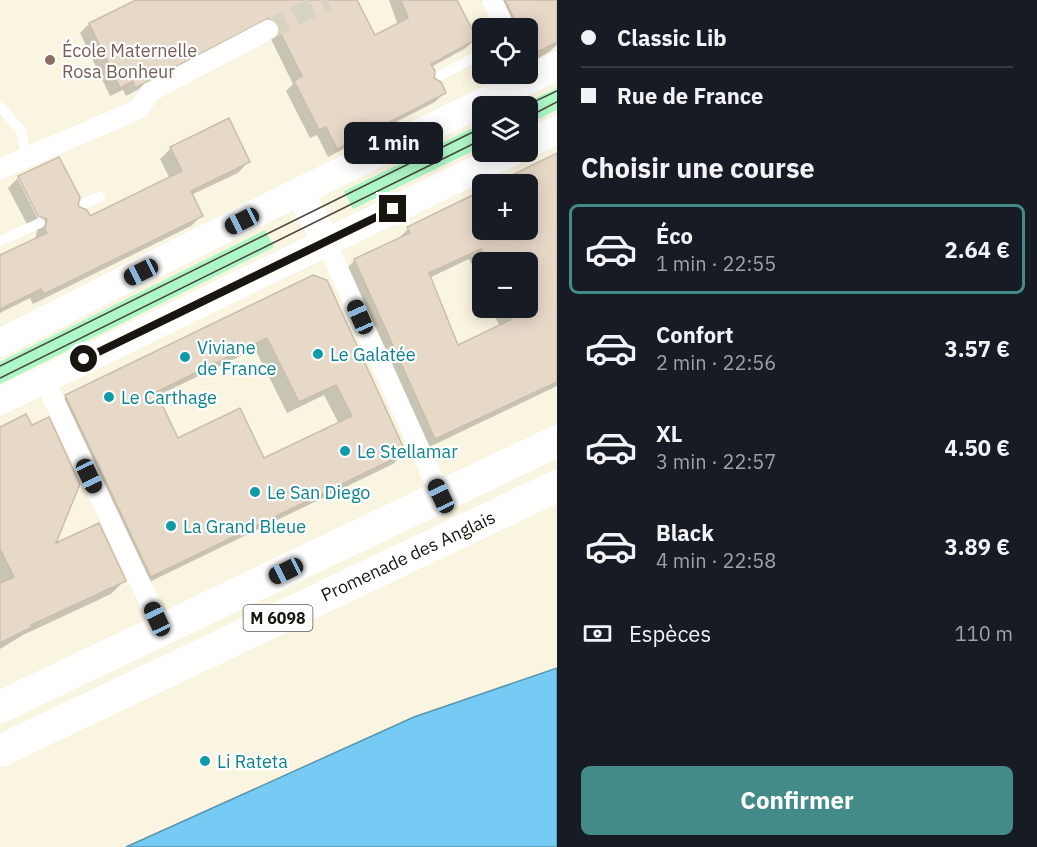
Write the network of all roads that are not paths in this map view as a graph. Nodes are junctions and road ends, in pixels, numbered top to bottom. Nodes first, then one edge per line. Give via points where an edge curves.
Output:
1 (492, 0) edge
2 (500, 18) edge
3 (268, 30) tunnel mouth
4 (472, 59) edge
5 (557, 66) edge
6 (538, 73) edge
7 (441, 75) dead end
8 (514, 84) edge
9 (0, 106) edge
10 (557, 130) edge
11 (538, 139) edge
12 (27, 158) junction
13 (491, 162) edge
14 (0, 168) edge
15 (300, 192) junction
16 (100, 197) dead end
17 (85, 203) dead end
18 (40, 224) dead end
19 (0, 242) edge
20 (326, 242) junction
21 (0, 343) edge
22 (44, 379) junction
23 (0, 401) edge
24 (557, 441) edge
25 (557, 486) edge
26 (441, 496) junction
27 (163, 631) junction
28 (0, 707) edge
29 (0, 751) edge

1 - 2 street
3 - 12 street via 150,92 139,109
4 - 7 lane
5 - 6 main road
8 - 15 main road
9 - 12 lane via 21,131
10 - 11 main road
12 - 14 street
13 - 20 main road
15 - 20 main road
15 - 21 main road
16 - 17 lane
18 - 19 lane
20 - 22 main road
20 - 26 street
22 - 23 main road
22 - 27 street
24 - 26 main road, M 6098
25 - 29 main road, Promenade des Anglais / M 6098
26 - 27 main road, M 6098
27 - 28 main road, M 6098

